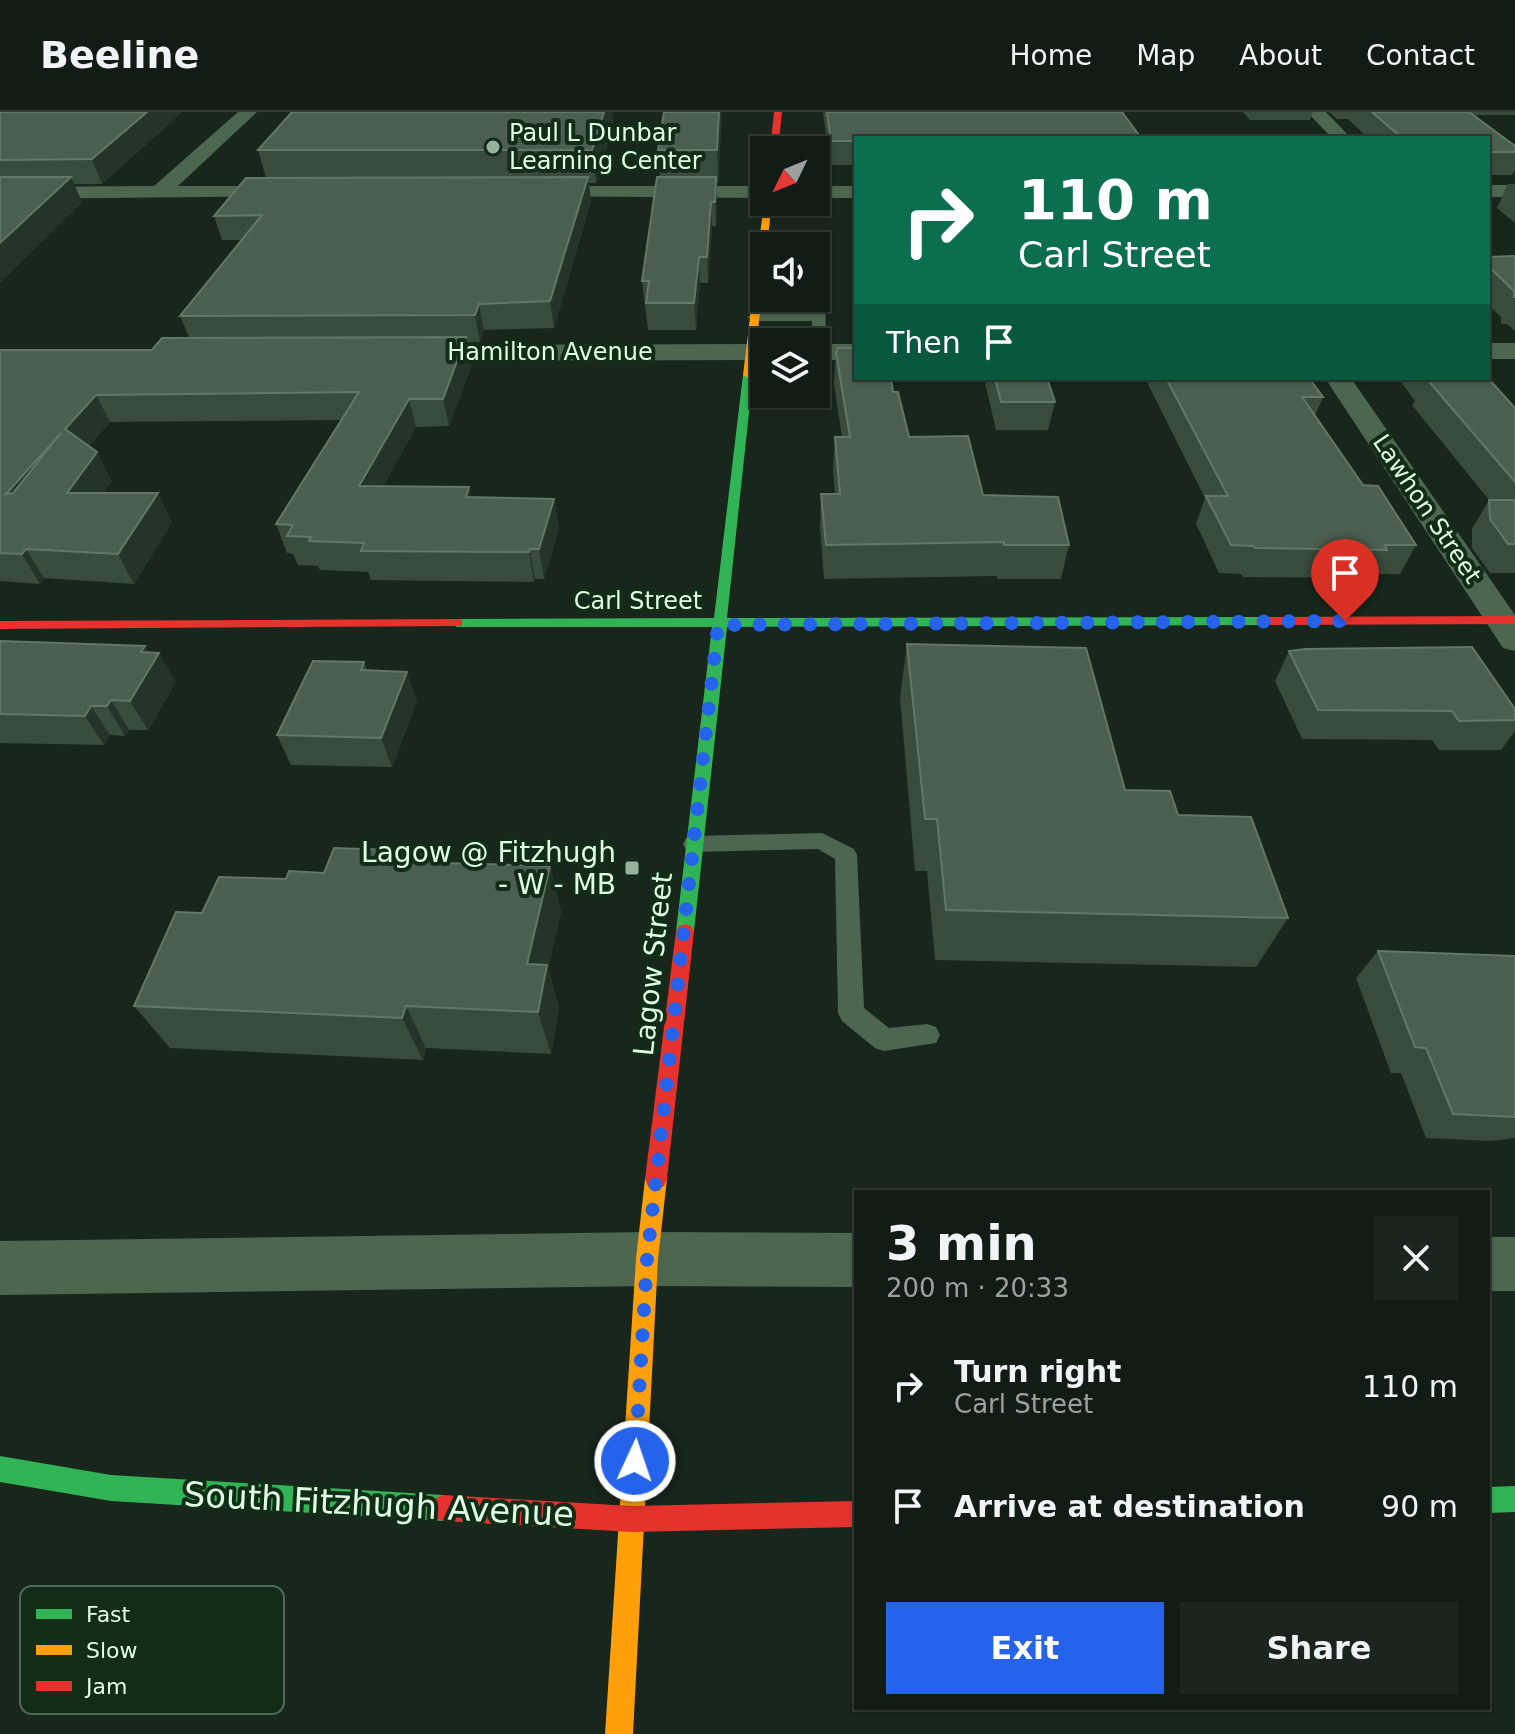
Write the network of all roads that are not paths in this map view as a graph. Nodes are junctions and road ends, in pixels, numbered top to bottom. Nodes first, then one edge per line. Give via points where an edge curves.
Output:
1 (248, 112) edge
2 (778, 112) edge
3 (1316, 112) edge
4 (775, 136) edge
5 (1340, 136) edge
6 (1490, 191) edge
7 (1515, 191) edge
8 (160, 192) junction
9 (319, 192) edge
10 (510, 192) edge
11 (750, 192) edge
12 (830, 192) edge
13 (854, 192) edge
14 (0, 193) edge
15 (755, 312) edge
16 (819, 312) edge
17 (754, 317) junction
18 (819, 317) junction
19 (755, 328) edge
20 (819, 328) edge
21 (1490, 351) edge
22 (1515, 351) edge
23 (750, 352) edge
24 (830, 352) edge
25 (854, 352) edge
26 (383, 353) edge
27 (1339, 380) edge
28 (750, 401) edge
29 (0, 625) edge
30 (718, 625) junction
31 (1511, 626) edge
32 (694, 844) junction
33 (927, 1035) dead end
34 (647, 1259) junction
35 (854, 1260) edge
36 (1490, 1264) edge
37 (1515, 1264) edge
38 (0, 1268) edge
39 (0, 1469) edge
40 (1515, 1499) edge
41 (1490, 1500) edge
42 (854, 1514) edge
43 (632, 1519) junction
44 (619, 1734) edge

1 - 8 street
2 - 4 street
3 - 5 street
6 - 7 street
8 - 9 street
8 - 14 street
10 - 11 street
12 - 13 street
15 - 17 street, Lagow Street
16 - 18 lane
17 - 18 lane
17 - 19 street, Lagow Street
18 - 20 lane
21 - 22 street
23 - 26 street, Hamilton Avenue
24 - 25 street
27 - 31 street, Lawhon Street
28 - 30 street, Lagow Street
29 - 30 street, Carl Street
30 - 31 street, Carl Street
30 - 32 street, Lagow Street
32 - 33 lane via 822,841 846,855 851,1013 884,1040
32 - 34 street, Lagow Street
34 - 35 street
34 - 38 street
34 - 43 street, Lagow Street
36 - 37 street
39 - 43 street, South Fitzhugh Avenue via 111,1488
40 - 41 street
42 - 43 street, South Fitzhugh Avenue
43 - 44 street, Lagow Street

